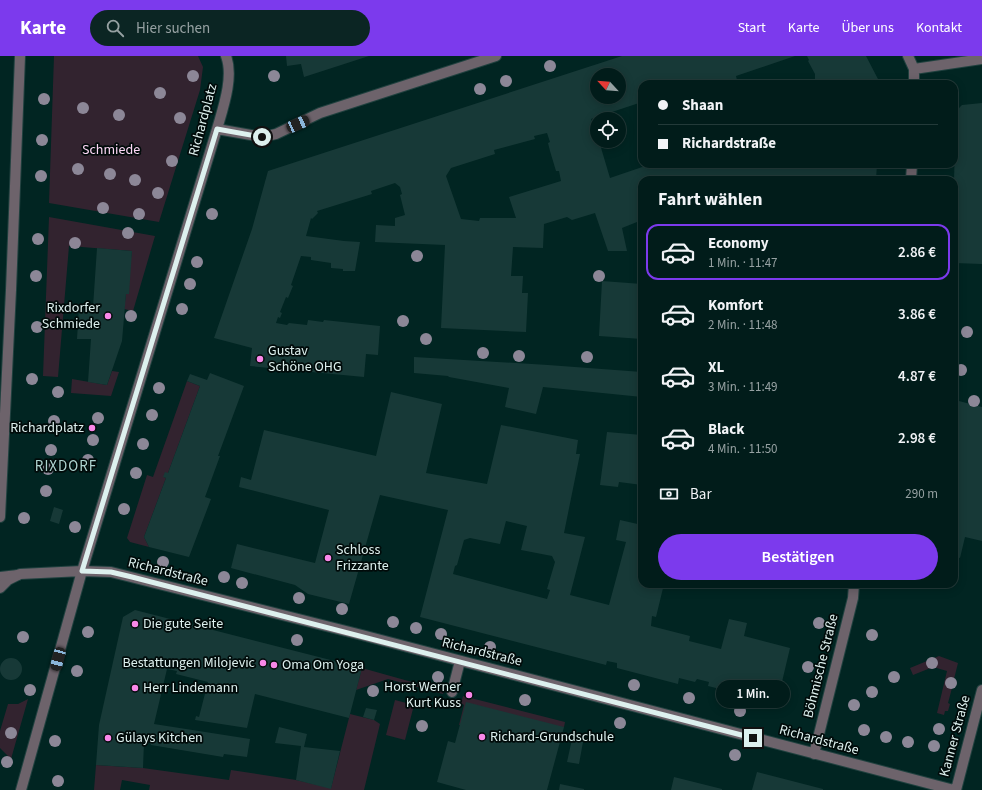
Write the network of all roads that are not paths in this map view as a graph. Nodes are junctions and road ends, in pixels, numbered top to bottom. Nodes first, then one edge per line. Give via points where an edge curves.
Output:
1 (20, 56) edge
2 (226, 56) edge
3 (496, 56) edge
4 (908, 56) edge
5 (982, 59) edge
6 (914, 69) junction
7 (914, 80) edge
8 (217, 129) junction
9 (0, 517) edge
10 (82, 571) junction
11 (20, 574) junction
12 (0, 577) edge
13 (0, 588) edge
14 (854, 588) edge
15 (460, 661) junction
16 (982, 690) edge
17 (452, 692) dead end
18 (814, 754) junction
19 (21, 790) edge
20 (955, 790) edge

1 - 9 street
2 - 8 street, Richardplatz via 229,77
3 - 8 street via 320,113 276,134 262,137
4 - 6 street
5 - 6 street
6 - 7 street
8 - 10 street, Richardplatz
10 - 11 street, Richardstraße
10 - 15 street, Richardstraße via 111,572 132,577
10 - 19 street, Richardplatz
11 - 12 street, Richardstraße
11 - 13 street
14 - 18 street, Böhmische Straße
15 - 17 street
15 - 18 street, Richardstraße
16 - 20 street, Kanner Straße
18 - 20 street, Richardstraße

